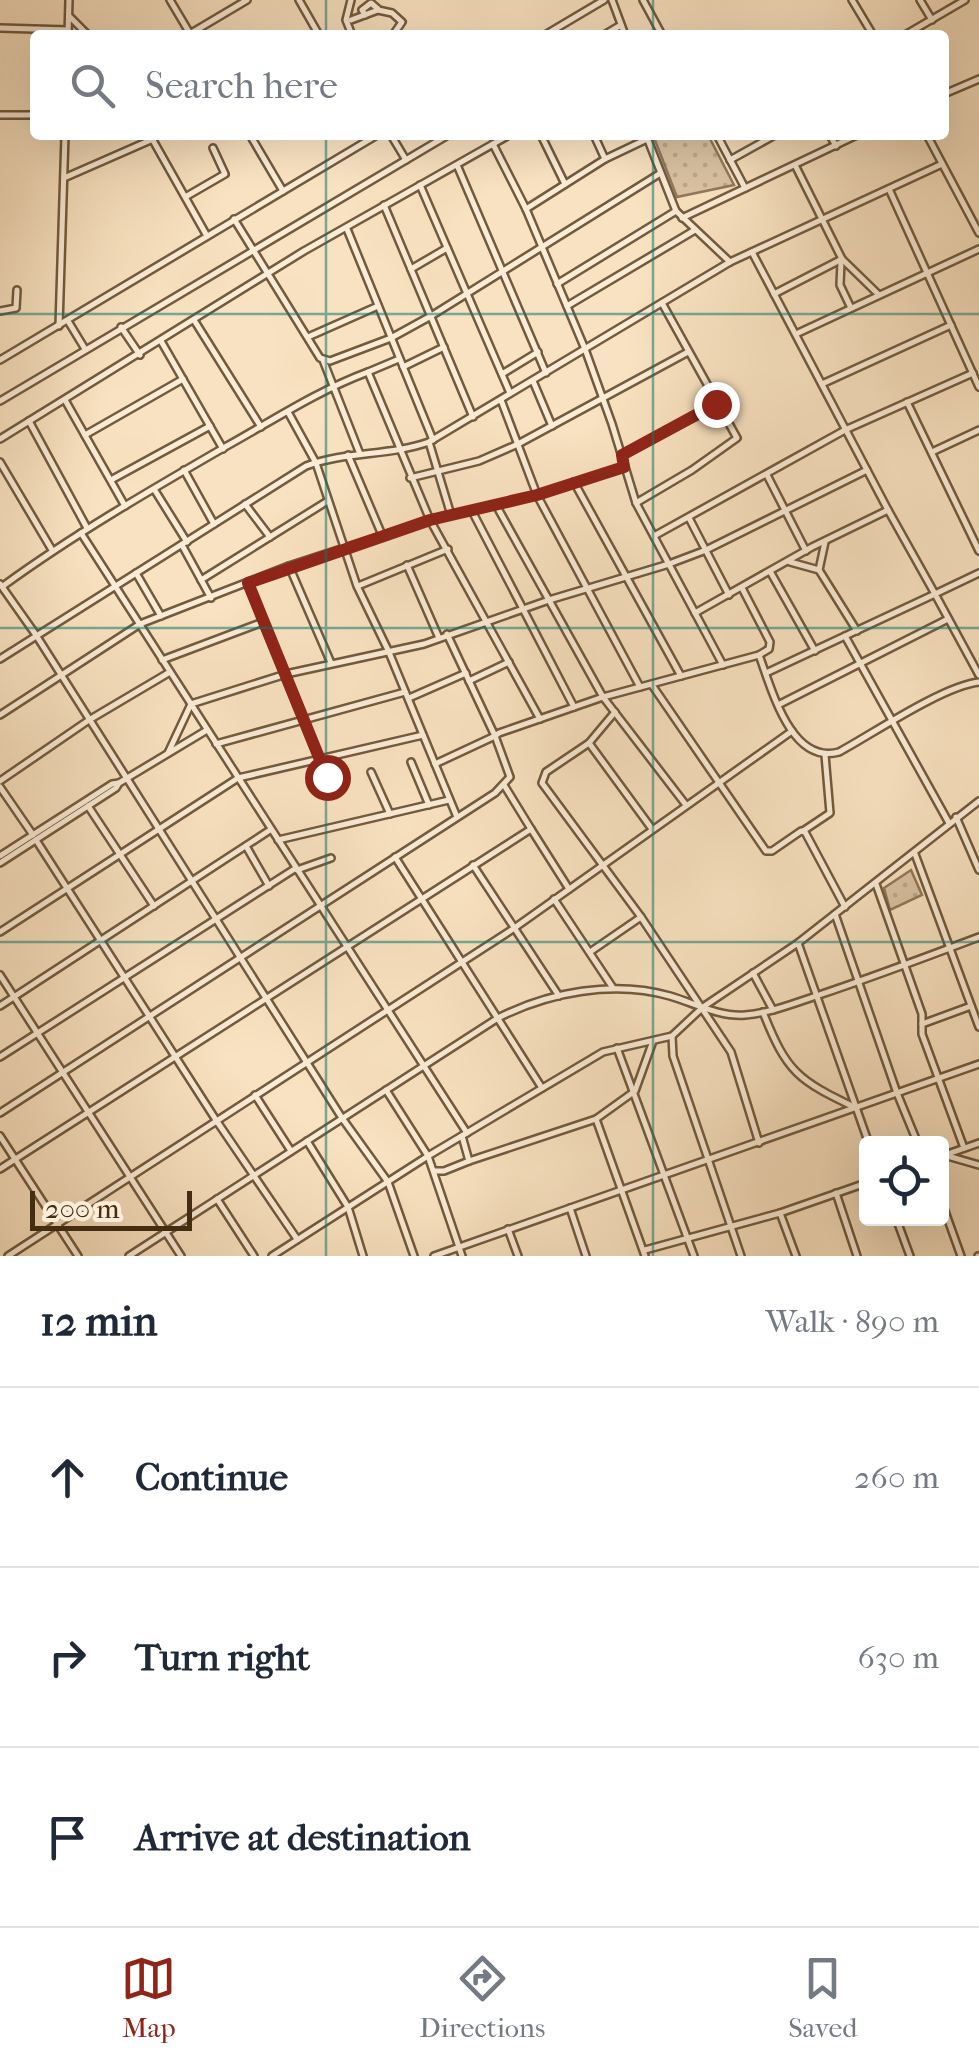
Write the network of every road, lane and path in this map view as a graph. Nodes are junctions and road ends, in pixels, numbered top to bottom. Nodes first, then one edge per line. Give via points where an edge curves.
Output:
1 (69, 0) edge
2 (170, 0) edge
3 (247, 0) edge
4 (299, 0) edge
5 (351, 0) edge
6 (604, 0) edge
7 (612, 0) edge
8 (642, 0) edge
9 (852, 0) edge
10 (920, 0) edge
11 (966, 0) edge
12 (68, 16) junction
13 (351, 20) dead end
14 (932, 20) junction
15 (621, 24) junction
16 (0, 28) edge
17 (34, 30) edge
18 (68, 30) edge
19 (83, 30) edge
20 (188, 30) edge
21 (197, 30) edge
22 (316, 30) edge
23 (350, 30) edge
24 (396, 30) edge
25 (553, 30) edge
26 (612, 30) edge
27 (623, 30) edge
28 (659, 30) edge
29 (869, 30) edge
30 (914, 30) edge
31 (979, 79) edge
32 (949, 92) edge
33 (0, 115) edge
34 (30, 115) edge
35 (65, 140) edge
36 (145, 140) edge
37 (153, 140) edge
38 (253, 140) edge
39 (369, 140) edge
40 (394, 140) edge
41 (440, 140) edge
42 (500, 140) edge
43 (543, 140) edge
44 (596, 140) edge
45 (640, 140) edge
46 (647, 140) edge
47 (720, 140) edge
48 (767, 140) edge
49 (833, 140) edge
50 (847, 140) edge
51 (930, 140) edge
52 (493, 144) junction
53 (836, 146) junction
54 (214, 148) dead end
55 (605, 159) junction
56 (406, 160) junction
57 (730, 160) junction
58 (942, 164) junction
59 (457, 165) junction
60 (795, 165) junction
61 (660, 174) junction
62 (64, 178) junction
63 (565, 184) junction
64 (420, 185) junction
65 (745, 188) junction
66 (889, 189) junction
67 (283, 191) junction
68 (187, 196) junction
69 (384, 204) junction
70 (526, 210) junction
71 (676, 211) junction
72 (682, 218) junction
73 (822, 218) junction
74 (234, 220) junction
75 (347, 228) junction
76 (695, 230) junction
77 (979, 234) edge
78 (208, 236) junction
79 (447, 248) junction
80 (541, 248) junction
81 (979, 249) edge
82 (254, 250) junction
83 (752, 252) junction
84 (842, 260) junction
85 (730, 262) junction
86 (411, 268) junction
87 (503, 268) junction
88 (268, 272) junction
89 (928, 275) junction
90 (558, 284) junction
91 (16, 290) dead end
92 (467, 294) junction
93 (774, 294) junction
94 (880, 296) junction
95 (662, 303) junction
96 (378, 306) junction
97 (567, 306) junction
98 (852, 309) junction
99 (0, 310) edge
100 (431, 316) junction
101 (194, 320) junction
102 (68, 321) junction
103 (951, 325) junction
104 (59, 326) junction
105 (121, 328) junction
106 (794, 334) junction
107 (307, 337) junction
108 (391, 338) junction
109 (161, 342) junction
110 (444, 346) junction
111 (584, 349) junction
112 (86, 350) junction
113 (538, 352) junction
114 (688, 352) junction
115 (140, 355) junction
116 (0, 360) edge
117 (323, 360) junction
118 (401, 363) junction
119 (368, 372) junction
120 (546, 373) junction
121 (973, 373) junction
122 (502, 374) junction
123 (183, 379) junction
124 (533, 381) junction
125 (821, 384) junction
126 (332, 386) junction
127 (979, 387) edge
128 (510, 394) junction
129 (601, 396) junction
130 (65, 400) junction
131 (501, 400) junction
132 (0, 401) edge
133 (907, 402) junction
134 (716, 404) junction
135 (288, 412) junction
136 (473, 417) junction
137 (30, 421) junction
138 (210, 426) junction
139 (552, 426) junction
140 (261, 427) junction
141 (845, 430) junction
142 (979, 430) edge
143 (85, 435) junction
144 (0, 438) edge
145 (431, 441) junction
146 (518, 444) junction
147 (223, 448) junction
148 (399, 451) junction
149 (932, 452) junction
150 (360, 454) junction
151 (348, 455) junction
152 (622, 455) junction
153 (0, 462) edge
154 (316, 462) junction
155 (624, 467) junction
156 (184, 470) junction
157 (437, 470) junction
158 (867, 470) junction
159 (766, 474) junction
160 (410, 478) junction
161 (111, 480) junction
162 (574, 482) junction
163 (154, 489) junction
164 (537, 495) junction
165 (326, 502) junction
166 (636, 503) junction
167 (245, 504) junction
168 (496, 506) junction
169 (126, 507) junction
170 (888, 510) junction
171 (472, 511) junction
172 (785, 512) junction
173 (451, 516) junction
174 (688, 516) junction
175 (430, 520) junction
176 (214, 524) junction
177 (84, 530) junction
178 (382, 536) junction
179 (654, 536) junction
180 (270, 537) junction
181 (824, 542) junction
182 (184, 544) junction
183 (342, 548) junction
184 (448, 549) junction
185 (52, 550) junction
186 (706, 550) junction
187 (979, 551) edge
188 (806, 552) junction
189 (790, 562) junction
190 (669, 564) junction
191 (289, 566) junction
192 (407, 566) junction
193 (818, 570) junction
194 (136, 573) junction
195 (771, 573) junction
196 (979, 573) edge
197 (626, 576) junction
198 (201, 580) junction
199 (248, 583) junction
200 (1, 586) edge
201 (115, 586) junction
202 (357, 586) junction
203 (586, 588) junction
204 (742, 588) junction
205 (730, 594) junction
206 (935, 594) junction
207 (211, 598) junction
208 (549, 600) junction
209 (523, 608) junction
210 (695, 614) junction
211 (162, 616) junction
212 (948, 619) junction
213 (486, 621) junction
214 (263, 622) junction
215 (140, 624) junction
216 (857, 630) junction
217 (447, 634) junction
218 (36, 636) junction
219 (846, 636) junction
220 (439, 638) junction
221 (388, 650) junction
222 (815, 650) junction
223 (759, 655) junction
224 (0, 659) edge
225 (162, 660) junction
226 (509, 662) junction
227 (862, 662) junction
228 (330, 663) junction
229 (723, 665) junction
230 (170, 672) junction
231 (466, 673) junction
232 (766, 673) junction
233 (286, 674) junction
234 (62, 676) junction
235 (680, 676) junction
236 (979, 679) edge
237 (469, 680) junction
238 (652, 684) junction
239 (640, 687) junction
240 (407, 695) junction
241 (604, 698) junction
242 (191, 704) junction
243 (780, 704) junction
244 (574, 707) junction
245 (615, 712) junction
246 (0, 716) edge
247 (304, 718) junction
248 (540, 719) junction
249 (89, 720) junction
250 (894, 722) junction
251 (207, 730) junction
252 (792, 731) junction
253 (423, 736) junction
254 (495, 736) junction
255 (589, 743) junction
256 (216, 744) junction
257 (168, 753) junction
258 (825, 755) junction
259 (321, 761) junction
260 (412, 762) dead end
261 (435, 764) junction
262 (371, 772) dead end
263 (327, 777) dead end
264 (127, 778) junction
265 (238, 778) junction
266 (717, 782) junction
267 (119, 783) junction
268 (0, 784) edge
269 (504, 785) junction
270 (450, 800) junction
271 (979, 801) edge
272 (429, 804) junction
273 (686, 804) junction
274 (88, 806) junction
275 (390, 814) junction
276 (956, 817) junction
277 (457, 818) junction
278 (949, 824) junction
279 (159, 829) junction
280 (531, 829) junction
281 (652, 829) junction
282 (271, 830) junction
283 (803, 831) junction
284 (35, 837) junction
285 (278, 840) junction
286 (246, 846) junction
287 (120, 854) junction
288 (914, 854) junction
289 (395, 857) junction
290 (331, 858) dead end
291 (0, 860) edge
292 (603, 864) junction
293 (473, 865) junction
294 (296, 868) junction
295 (979, 870) edge
296 (192, 881) junction
297 (876, 884) junction
298 (269, 886) junction
299 (67, 888) junction
300 (569, 888) junction
301 (421, 898) junction
302 (554, 899) junction
303 (154, 906) junction
304 (320, 906) junction
305 (845, 907) junction
306 (834, 914) junction
307 (642, 918) junction
308 (216, 920) junction
309 (513, 929) junction
310 (0, 932) edge
311 (979, 937) edge
312 (101, 941) junction
313 (798, 943) junction
314 (346, 946) junction
315 (949, 948) junction
316 (590, 952) junction
317 (242, 958) junction
318 (462, 962) junction
319 (904, 965) junction
320 (753, 973) junction
321 (0, 975) edge
322 (125, 978) junction
323 (860, 982) junction
324 (614, 990) junction
325 (818, 995) junction
326 (559, 996) junction
327 (14, 997) junction
328 (264, 998) junction
329 (0, 1006) edge
330 (971, 1006) junction
331 (703, 1007) junction
332 (387, 1009) junction
333 (772, 1010) junction
334 (764, 1012) junction
335 (151, 1017) junction
336 (498, 1018) junction
337 (920, 1025) junction
338 (979, 1026) edge
339 (37, 1033) junction
340 (672, 1036) junction
341 (653, 1041) junction
342 (616, 1046) junction
343 (175, 1056) junction
344 (0, 1057) edge
345 (306, 1061) junction
346 (979, 1064) edge
347 (424, 1066) junction
348 (63, 1075) junction
349 (940, 1078) junction
350 (542, 1088) junction
351 (386, 1090) junction
352 (635, 1091) junction
353 (896, 1093) junction
354 (255, 1095) junction
355 (856, 1108) junction
356 (88, 1112) junction
357 (0, 1113) edge
358 (342, 1118) junction
359 (596, 1119) junction
360 (216, 1120) junction
361 (465, 1134) junction
362 (0, 1136) edge
363 (866, 1136) edge
364 (915, 1136) edge
365 (308, 1141) junction
366 (759, 1142) junction
367 (979, 1143) edge
368 (964, 1148) junction
369 (291, 1151) junction
370 (949, 1154) edge
371 (428, 1156) junction
372 (949, 1158) edge
373 (15, 1159) junction
374 (709, 1159) junction
375 (469, 1161) junction
376 (978, 1167) edge
377 (0, 1169) edge
378 (433, 1171) junction
379 (254, 1175) junction
380 (663, 1175) junction
381 (130, 1177) junction
382 (388, 1182) junction
383 (859, 1186) edge
384 (621, 1190) junction
385 (836, 1194) junction
386 (216, 1199) junction
387 (348, 1207) junction
388 (570, 1208) junction
389 (780, 1213) junction
390 (949, 1223) edge
391 (57, 1224) junction
392 (899, 1226) edge
393 (731, 1228) junction
394 (508, 1230) junction
395 (166, 1232) junction
396 (688, 1238) junction
397 (298, 1240) junction
398 (459, 1247) junction
399 (644, 1253) edge
400 (8, 1256) edge
401 (78, 1256) edge
402 (128, 1256) edge
403 (182, 1256) edge
404 (254, 1256) edge
405 (272, 1256) edge
406 (364, 1256) edge
407 (414, 1256) edge
408 (434, 1256) edge
409 (462, 1256) edge
410 (518, 1256) edge
411 (586, 1256) edge
412 (694, 1256) edge
413 (741, 1256) edge
414 (796, 1256) edge
415 (858, 1256) edge
416 (910, 1256) edge
417 (961, 1256) edge

1 - 12 street
2 - 20 street
3 - 21 street
4 - 22 street
5 - 23 street
6 - 25 street
7 - 15 street
8 - 28 street
9 - 29 street
10 - 14 street
11 - 14 street
12 - 18 street
12 - 19 street
13 - 24 street via 378,10 392,13 402,22
14 - 30 street
15 - 26 street
15 - 27 street
16 - 17 street
31 - 32 street
33 - 34 street
35 - 62 street
36 - 62 street
37 - 68 street
38 - 67 street
39 - 67 street
40 - 56 street
41 - 56 street
42 - 52 street
43 - 63 street
44 - 55 street
45 - 55 street
46 - 61 street
47 - 57 street
48 - 57 street
49 - 53 street
50 - 53 street
51 - 58 street
52 - 59 street
52 - 70 street
53 - 60 street
54 - 68 street via 224,174
55 - 63 street
56 - 82 street
57 - 65 street
58 - 66 street
58 - 77 street
59 - 64 street
59 - 87 street
60 - 65 street
60 - 73 street
61 - 71 street
61 - 80 street
62 - 104 street
63 - 70 street
64 - 69 street
64 - 79 street
65 - 72 street
66 - 73 street
66 - 89 street
67 - 74 street
68 - 78 street
69 - 75 street
69 - 86 street
70 - 80 street
71 - 72 street
71 - 90 street
72 - 76 street
73 - 83 street
73 - 84 street
74 - 78 street
74 - 82 street
75 - 88 street
75 - 96 street
76 - 85 street
76 - 97 street
78 - 102 street
79 - 86 street
79 - 92 street
80 - 87 street
80 - 90 street
81 - 89 street
82 - 88 street
82 - 105 street
83 - 85 street
83 - 93 street
84 - 93 street
84 - 94 street
84 - 98 street via 840,285
85 - 95 street
86 - 100 street
87 - 92 street
87 - 113 street
88 - 101 street
88 - 107 street
89 - 94 street
89 - 103 street
90 - 97 street
91 - 99 street via 16,308
92 - 100 street
92 - 122 street
93 - 106 street
94 - 98 street
95 - 111 street
95 - 114 street
96 - 107 street
96 - 108 street
97 - 111 street
98 - 106 street
100 - 108 street
100 - 110 street
101 - 109 street
101 - 140 street
102 - 104 street
102 - 112 street
103 - 121 street
103 - 125 street
104 - 116 street
105 - 112 street
105 - 115 street
106 - 125 street
107 - 117 street
108 - 117 street
108 - 118 street
109 - 115 street
109 - 123 street
110 - 118 street
110 - 136 street
111 - 120 street
111 - 129 street
112 - 132 street
113 - 120 street
113 - 122 street
114 - 129 street
114 - 134 street
115 - 130 street
117 - 126 street
118 - 119 street
118 - 145 street
119 - 126 street
119 - 148 street
120 - 124 street
121 - 127 street
121 - 133 street
122 - 128 street
123 - 138 street
123 - 143 street
124 - 128 street
124 - 139 street
125 - 141 street
126 - 135 street
126 - 150 street
128 - 131 street
129 - 139 street
129 - 152 street
130 - 137 street
130 - 143 street
131 - 136 street
131 - 146 street
133 - 141 street
133 - 149 street
134 - 152 street
134 - 166 street via 736,441
135 - 140 street
135 - 154 street
136 - 145 street
137 - 144 street
137 - 177 street
138 - 147 street
138 - 161 street
139 - 146 street
140 - 147 street
141 - 158 street
141 - 159 street
142 - 149 street
143 - 161 street
145 - 148 street
145 - 157 street
146 - 157 street
146 - 164 street
147 - 156 street
148 - 150 street
148 - 160 street
149 - 187 street
150 - 151 street
151 - 154 street
151 - 178 street
152 - 155 street
153 - 185 street
154 - 165 street
154 - 167 street
155 - 162 street
155 - 166 street
156 - 163 street
156 - 176 street
157 - 160 street
157 - 173 street
158 - 170 street
158 - 172 street
159 - 172 street
159 - 174 street
160 - 175 street
161 - 169 street
162 - 164 street
162 - 197 street
163 - 169 street
163 - 182 street
164 - 168 street
164 - 203 street
165 - 180 street
165 - 183 street
166 - 179 street
167 - 176 street
167 - 180 street
168 - 171 street
168 - 208 street
169 - 177 street
170 - 181 street
170 - 206 street
171 - 173 street
171 - 209 street
172 - 186 street
172 - 188 street
173 - 175 street
174 - 179 street
174 - 186 street
175 - 178 street
175 - 184 street
176 - 182 street
177 - 185 street
177 - 201 street
178 - 183 street
179 - 190 street
180 - 198 street
181 - 188 street
181 - 193 street
182 - 194 street
182 - 198 street
183 - 191 street
183 - 202 street
184 - 192 street
184 - 213 street
185 - 200 street
186 - 190 street
186 - 205 street
188 - 189 street
189 - 193 street
189 - 195 street
190 - 197 street
190 - 210 street
191 - 199 street
191 - 228 street
192 - 202 street
192 - 220 street
193 - 216 street
194 - 201 street
194 - 211 street
195 - 204 street
195 - 222 street
196 - 206 street
197 - 203 street
197 - 235 street
198 - 207 street
199 - 207 street
199 - 214 street
200 - 218 street
201 - 215 street
201 - 218 street
202 - 221 street
203 - 208 street
203 - 239 street
204 - 205 street
204 - 223 street via 771,646
205 - 210 street
206 - 212 street
206 - 216 street
207 - 211 street
208 - 209 street
208 - 241 street
209 - 213 street
209 - 244 street
210 - 229 street
211 - 215 street
212 - 227 street
212 - 236 street
213 - 217 street
213 - 226 street
214 - 225 street
214 - 233 street
215 - 225 street
215 - 234 street
216 - 219 street
217 - 220 street
217 - 231 street
218 - 224 street
218 - 234 street
219 - 222 street
219 - 227 street
220 - 221 street
221 - 228 street
221 - 240 street
222 - 232 street
223 - 229 street
223 - 232 street
225 - 230 street
226 - 237 street
226 - 248 street
227 - 243 street
227 - 250 street
228 - 233 street
229 - 235 street
230 - 242 street
230 - 249 street
231 - 237 street
231 - 240 street
232 - 243 street
233 - 242 street
233 - 247 street
234 - 246 street
234 - 249 street
235 - 238 street
236 - 250 street
237 - 254 street
238 - 239 street
238 - 266 street
239 - 241 street
240 - 247 street
240 - 253 street
241 - 244 street
241 - 245 street
242 - 251 street
242 - 257 street
243 - 252 street
244 - 248 street
245 - 255 street
245 - 273 street
247 - 256 street
247 - 259 street
248 - 254 street
249 - 264 street
249 - 268 street
250 - 258 street
250 - 278 street
251 - 256 street
251 - 257 street
252 - 258 street
252 - 266 street
253 - 259 street
253 - 261 street
254 - 261 street
254 - 269 street via 509,773
255 - 281 street
255 - 292 street via 546,772 542,784
256 - 265 street
257 - 264 street
258 - 283 street via 830,813
259 - 263 street
259 - 265 street
260 - 272 street
261 - 270 street
262 - 275 street
264 - 267 street
264 - 279 street
265 - 279 street
265 - 282 street
266 - 273 street
266 - 283 street via 766,851
267 - 274 street
267 - 284 street
268 - 284 street
269 - 277 street
269 - 280 street
270 - 272 street
270 - 277 street
271 - 276 street
272 - 275 street
273 - 281 street
274 - 284 street
274 - 287 street
275 - 285 street
276 - 278 street
276 - 295 street
277 - 289 street
278 - 288 street
279 - 287 street
279 - 296 street
280 - 293 street
280 - 300 street
281 - 292 street
282 - 285 street
282 - 286 street
283 - 305 street
284 - 291 street
284 - 299 street
285 - 294 street
286 - 296 street
286 - 298 street
287 - 299 street
287 - 303 street
288 - 297 street
288 - 315 street
289 - 301 street
289 - 304 street
290 - 294 street
292 - 300 street
292 - 307 street
293 - 301 street
293 - 309 street
294 - 298 street
294 - 304 street
296 - 303 street
296 - 308 street
297 - 305 street
297 - 319 street
298 - 308 street
299 - 310 street
299 - 312 street
300 - 302 street
301 - 314 street
301 - 318 street
302 - 309 street
302 - 316 street
303 - 312 street
304 - 314 street
304 - 317 street
305 - 306 street
306 - 313 street
306 - 323 street
307 - 316 street
307 - 331 street
308 - 317 street
308 - 322 street
309 - 318 street
309 - 326 street
311 - 315 street
312 - 322 street
312 - 327 street
313 - 320 street
313 - 325 street
314 - 328 street
314 - 332 street
315 - 319 street
315 - 330 street
316 - 324 street
317 - 328 street
317 - 335 street
318 - 332 street
318 - 336 street
319 - 323 street
319 - 337 street
320 - 331 street
320 - 333 street
321 - 327 street
322 - 335 street
322 - 339 street
323 - 325 street
323 - 353 street
324 - 326 street
324 - 331 street via 658,993
325 - 333 street
325 - 355 street
326 - 336 street
327 - 329 street
327 - 339 street
328 - 343 street
328 - 345 street
330 - 337 street
330 - 338 street
331 - 334 street via 737,1016
331 - 340 street
331 - 366 street via 731,1052
332 - 345 street
332 - 347 street
333 - 334 street
334 - 355 street via 778,1050 797,1075
335 - 343 street
335 - 348 street
336 - 347 street
336 - 350 street
337 - 349 street
339 - 344 street
339 - 348 street
340 - 341 street
340 - 374 street
341 - 342 street
341 - 352 street
342 - 350 street
342 - 352 street
343 - 356 street
343 - 360 street
345 - 354 street
345 - 358 street
346 - 349 street
347 - 351 street
347 - 361 street
348 - 356 street
348 - 357 street
349 - 353 street
349 - 368 street
350 - 361 street
351 - 358 street
351 - 371 street
352 - 359 street
352 - 380 street
353 - 355 street
353 - 364 street
354 - 360 street
354 - 369 street
355 - 363 street
355 - 366 street
356 - 373 street
356 - 381 street
358 - 365 street
358 - 382 street
359 - 375 street
359 - 384 street
360 - 379 street
360 - 381 street
361 - 371 street
361 - 375 street
362 - 373 street
365 - 369 street
365 - 387 street
366 - 374 street
367 - 368 street
368 - 370 street
369 - 379 street
371 - 378 street
371 - 382 street
372 - 376 street
373 - 377 street
373 - 391 street
374 - 380 street
374 - 393 street
375 - 378 street
378 - 398 street
379 - 386 street
379 - 397 street
380 - 384 street
380 - 396 street
381 - 391 street
381 - 395 street
382 - 387 street
382 - 407 street
383 - 385 street
384 - 388 street
384 - 399 street
385 - 389 street
385 - 415 street
386 - 395 street
386 - 404 street
387 - 397 street
387 - 406 street
388 - 394 street
388 - 411 street
389 - 393 street
389 - 414 street
390 - 417 street
391 - 400 street
391 - 401 street
392 - 416 street
393 - 396 street
393 - 413 street
394 - 398 street
394 - 410 street
395 - 402 street
395 - 403 street
396 - 399 street
396 - 412 street
397 - 405 street
398 - 408 street
398 - 409 street

